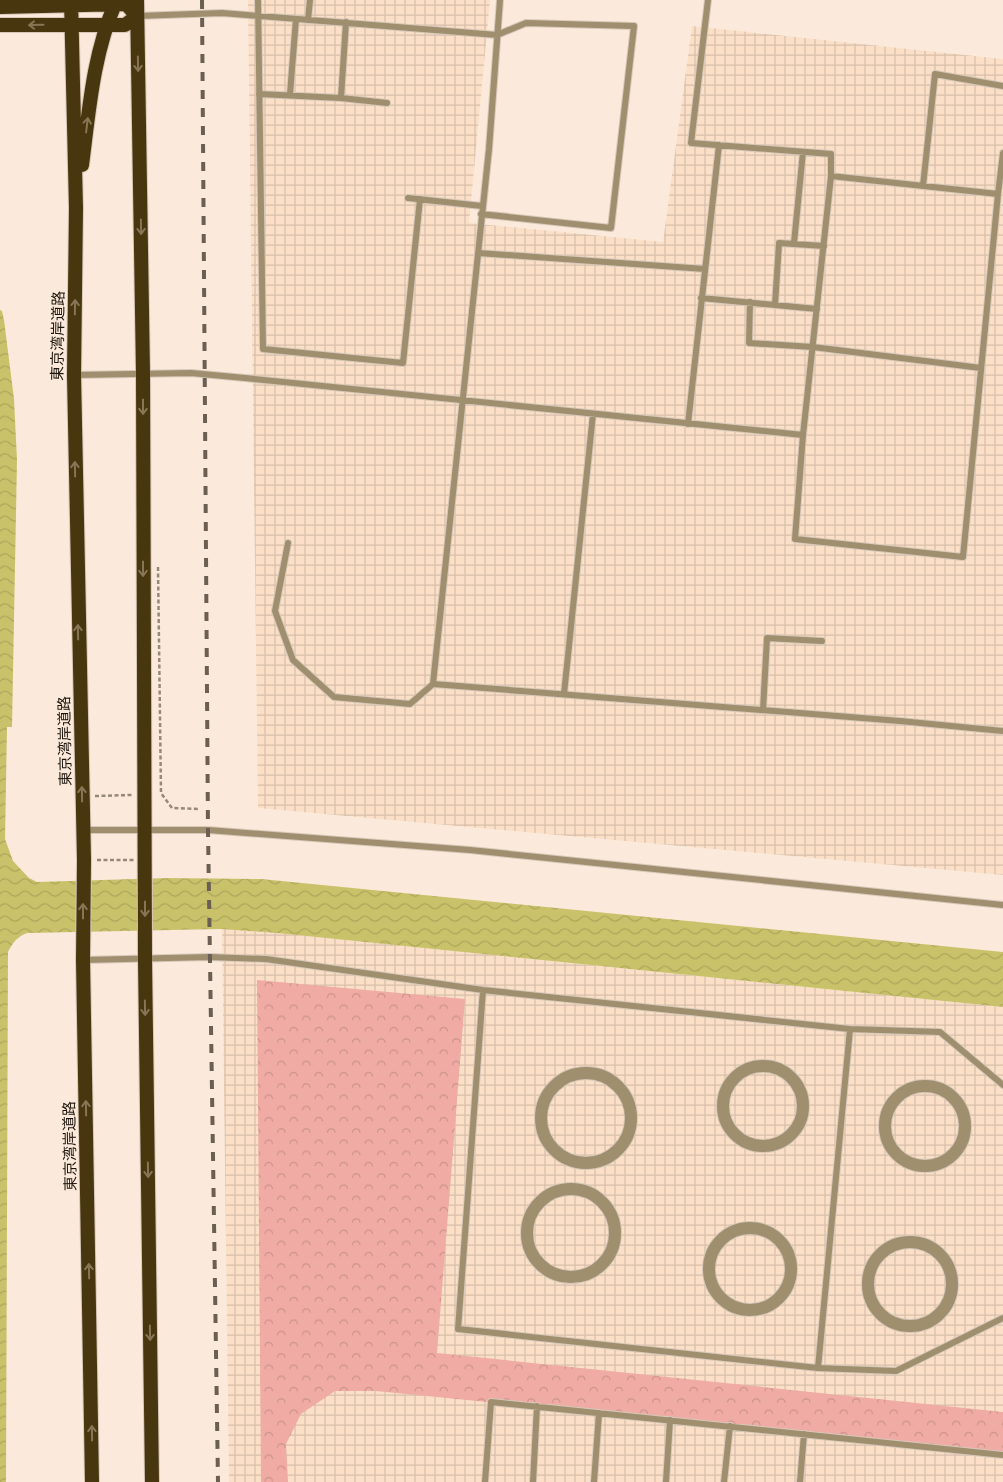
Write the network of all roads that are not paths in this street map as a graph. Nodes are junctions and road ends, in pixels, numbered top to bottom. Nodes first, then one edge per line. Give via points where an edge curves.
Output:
1 (137, 0) edge
2 (258, 0) edge
3 (310, 0) edge
4 (500, 0) edge
5 (708, 0) edge
6 (71, 2) edge
7 (96, 2) edge
8 (115, 4) junction
9 (0, 7) edge
10 (137, 16) junction
11 (258, 16) junction
12 (296, 19) junction
13 (308, 20) junction
14 (346, 22) junction
15 (71, 24) junction
16 (0, 25) edge
17 (86, 25) junction
18 (106, 25) junction
19 (497, 35) junction
20 (1003, 86) edge
21 (259, 94) junction
22 (290, 94) junction
23 (341, 98) junction
24 (387, 103) dead end
25 (719, 145) junction
26 (803, 152) junction
27 (1003, 153) edge
28 (831, 176) junction
29 (923, 186) junction
30 (998, 194) junction
31 (408, 198) dead end
32 (420, 199) junction
33 (482, 206) junction
34 (76, 208) junction
35 (481, 214) junction
36 (794, 243) junction
37 (824, 246) junction
38 (478, 253) junction
39 (705, 269) junction
40 (702, 298) junction
41 (750, 302) junction
42 (775, 305) junction
43 (817, 309) junction
44 (812, 347) junction
45 (981, 368) junction
46 (143, 373) junction
47 (74, 376) junction
48 (462, 400) junction
49 (593, 414) junction
50 (688, 424) junction
51 (803, 435) junction
52 (288, 543) dead end
53 (822, 641) dead end
54 (433, 684) junction
55 (564, 694) junction
56 (763, 710) junction
57 (1003, 731) edge
58 (83, 830) junction
59 (145, 830) junction
60 (1003, 905) edge
61 (145, 959) junction
62 (83, 960) junction
63 (483, 990) junction
64 (850, 1029) junction
65 (1003, 1085) edge
66 (795, 1131) joint
67 (962, 1143) joint
68 (619, 1149) joint
69 (603, 1263) joint
70 (784, 1294) joint
71 (944, 1309) joint
72 (1003, 1318) edge
73 (818, 1368) junction
74 (537, 1406) junction
75 (599, 1413) junction
76 (670, 1420) junction
77 (730, 1426) junction
78 (804, 1434) junction
79 (1003, 1455) edge
80 (92, 1482) edge
81 (152, 1482) edge
82 (485, 1482) edge
83 (533, 1482) edge
84 (594, 1482) edge
85 (666, 1482) edge
86 (724, 1482) edge
87 (800, 1482) edge

1 - 10 highway
2 - 11 lane
3 - 13 lane
4 - 19 lane
5 - 25 lane via 690,143
6 - 7 highway
6 - 9 highway
6 - 15 highway, 東京湾岸道路
7 - 8 highway
7 - 17 highway
8 - 10 highway via 126,4
8 - 18 highway
10 - 11 lane via 202,13
10 - 18 highway via 126,25
10 -> 46 highway
11 - 12 lane
11 - 21 lane
12 - 13 lane
12 - 22 lane
13 - 14 lane
14 - 19 lane
14 - 23 lane
15 -> 16 highway
15 - 17 highway
15 - 34 highway, 東京湾岸道路
17 - 18 highway
34 -> 18 highway via 91,97
19 - 33 lane
19 - 35 lane via 526,23 634,26 610,228
20 - 29 lane via 935,74
21 - 22 lane
21 - 32 lane via 263,349 403,363
22 - 23 lane
23 - 24 lane
25 - 26 lane
25 - 39 lane
26 - 28 lane via 831,154
26 - 36 lane
27 - 30 lane
28 - 29 lane
28 - 37 lane
29 - 30 lane
30 - 45 lane
31 - 32 lane
32 - 33 lane
33 - 35 lane
47 -> 34 highway, 東京湾岸道路
35 - 38 lane
36 - 37 lane
36 - 42 lane via 779,242
37 - 43 lane
38 - 39 lane
38 - 48 lane
39 - 40 lane
40 - 41 lane
40 - 50 lane
41 - 42 lane
41 - 44 lane via 749,343
42 - 43 lane
43 - 44 lane
44 - 45 lane
44 - 51 lane
45 - 51 lane via 963,557 795,539
46 - 47 lane
46 - 48 lane via 245,378
46 -> 59 highway
58 -> 47 highway, 東京湾岸道路
48 - 49 lane
48 - 54 lane
49 - 50 lane
49 - 55 lane
50 - 51 lane
52 - 54 lane via 276,611 293,660 334,698 410,704
53 - 56 lane via 767,638
54 - 55 lane
55 - 56 lane
56 - 57 lane
58 - 59 lane
62 -> 58 highway, 東京湾岸道路
59 - 60 lane via 208,830 470,850
59 -> 61 highway
61 - 62 lane
61 - 63 lane via 210,957 266,960
61 -> 81 highway
80 -> 62 highway, 東京湾岸道路
63 - 64 lane
63 - 73 lane via 458,1329
64 - 65 lane via 940,1032
64 - 73 lane
66 - 66 street via 772,1146 755,1146 742,1141 725,1122 722,1108 727,1088 747,1069 760,1066 782,1071 800,1091 803,1106
67 - 67 street via 954,1155 942,1163 915,1166 902,1160 887,1142 884,1128 887,1110 895,1098 917,1086 944,1090 959,1103 965,1116 966,1130
68 - 68 street via 591,1163 562,1157 550,1147 541,1128 540,1112 552,1087 570,1075 585,1072 608,1078 620,1088 631,1114 630,1130
69 - 69 street via 590,1272 575,1276 561,1276 547,1270 536,1259 529,1244 527,1229 536,1206 562,1190 587,1191 600,1199 615,1224 615,1239
70 - 70 street via 760,1309 735,1308 723,1300 714,1289 708,1265 718,1242 730,1232 753,1227 767,1230 779,1238 791,1261 791,1275
71 - 71 street via 934,1319 920,1325 892,1322 880,1313 870,1296 869,1276 875,1262 894,1246 908,1242 932,1248 949,1267 952,1281 951,1296
72 - 73 lane via 896,1371
74 - 75 lane
74 - 82 lane via 492,1402
74 - 83 lane
75 - 76 lane
75 - 84 lane
76 - 77 lane
76 - 85 lane
77 - 78 lane
77 - 86 lane
78 - 79 lane
78 - 87 lane

